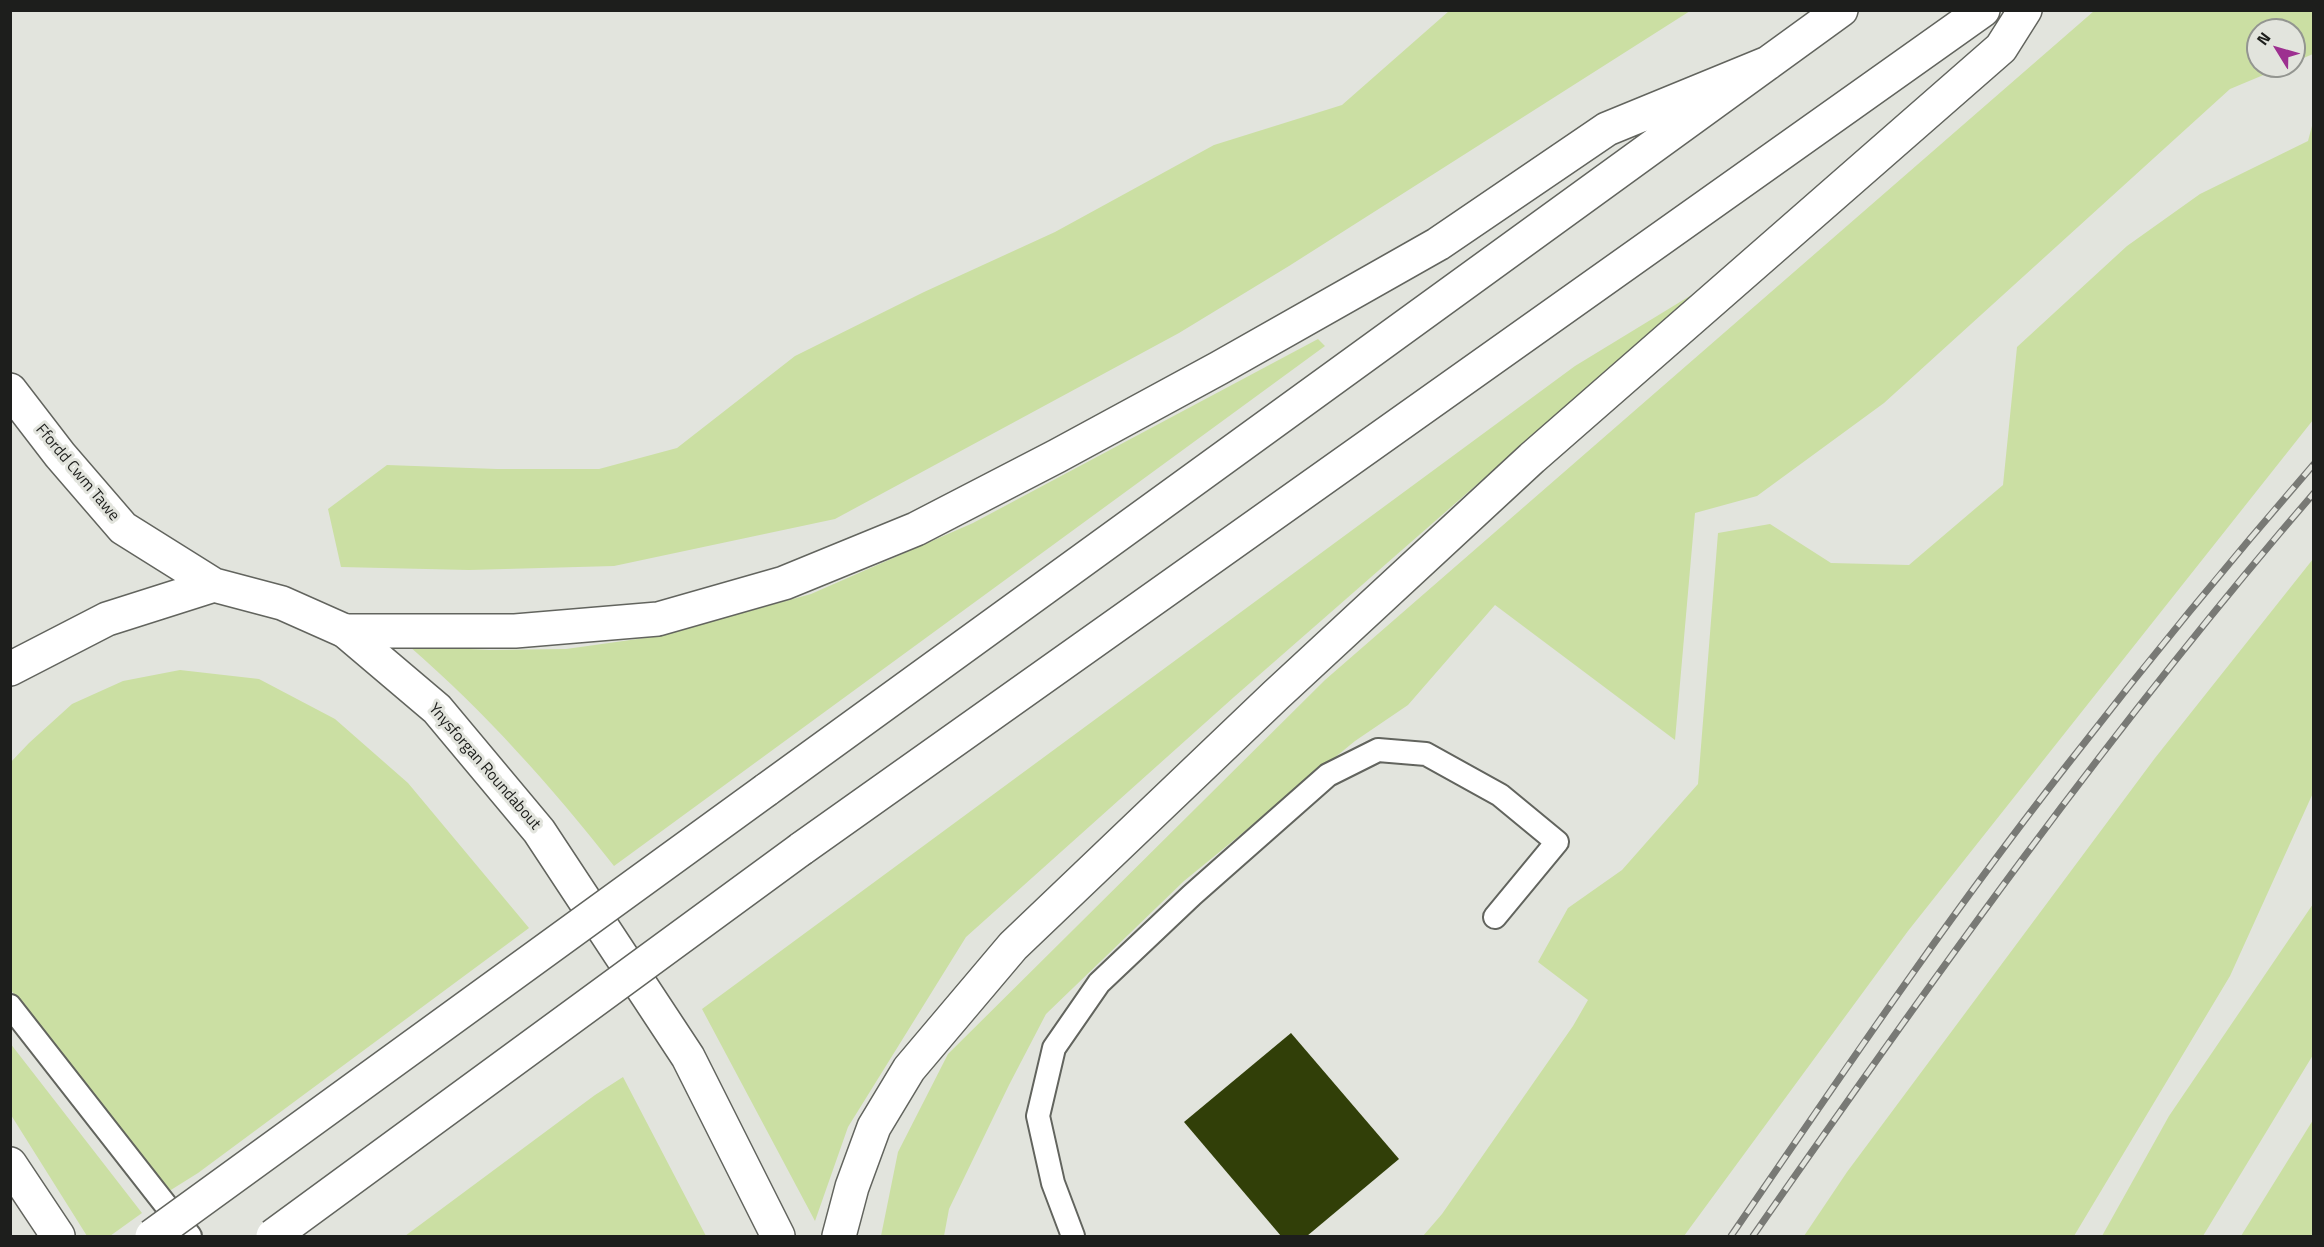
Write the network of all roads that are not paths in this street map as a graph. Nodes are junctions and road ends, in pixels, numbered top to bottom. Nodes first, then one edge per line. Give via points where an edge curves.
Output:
1 (1841, 10) edge
2 (1983, 10) edge
3 (2025, 10) edge
4 (1768, 63) junction
5 (10, 390) edge
6 (214, 585) junction
7 (345, 631) junction
8 (10, 669) edge
9 (1495, 917) dead end
10 (10, 1006) edge
11 (10, 1164) edge
12 (58, 1236) edge
13 (152, 1236) edge
14 (190, 1236) edge
15 (273, 1236) edge
16 (778, 1236) edge
17 (839, 1236) edge
18 (1073, 1236) edge

1 - 4 main road
2 - 15 main road, bridge via 801,849
3 - 17 main road via 2001,48 1532,458 1013,946 909,1069 874,1127
4 - 7 main road via 1607,129 1438,244 1219,368 916,529 784,583 658,619 515,631
4 - 13 main road, bridge
5 - 6 main road, Ffordd Cwm Tawe via 123,528
6 - 7 main road, Ynysforgan Roundabout via 282,603
6 - 8 main road via 107,619
7 - 16 main road, Ynysforgan Roundabout via 437,709 539,831 688,1058
9 - 18 lane via 1557,842 1500,795 1426,754 1378,750 1328,775 1099,982 1054,1048 1038,1116 1053,1183
10 - 14 lane
11 - 12 main road

